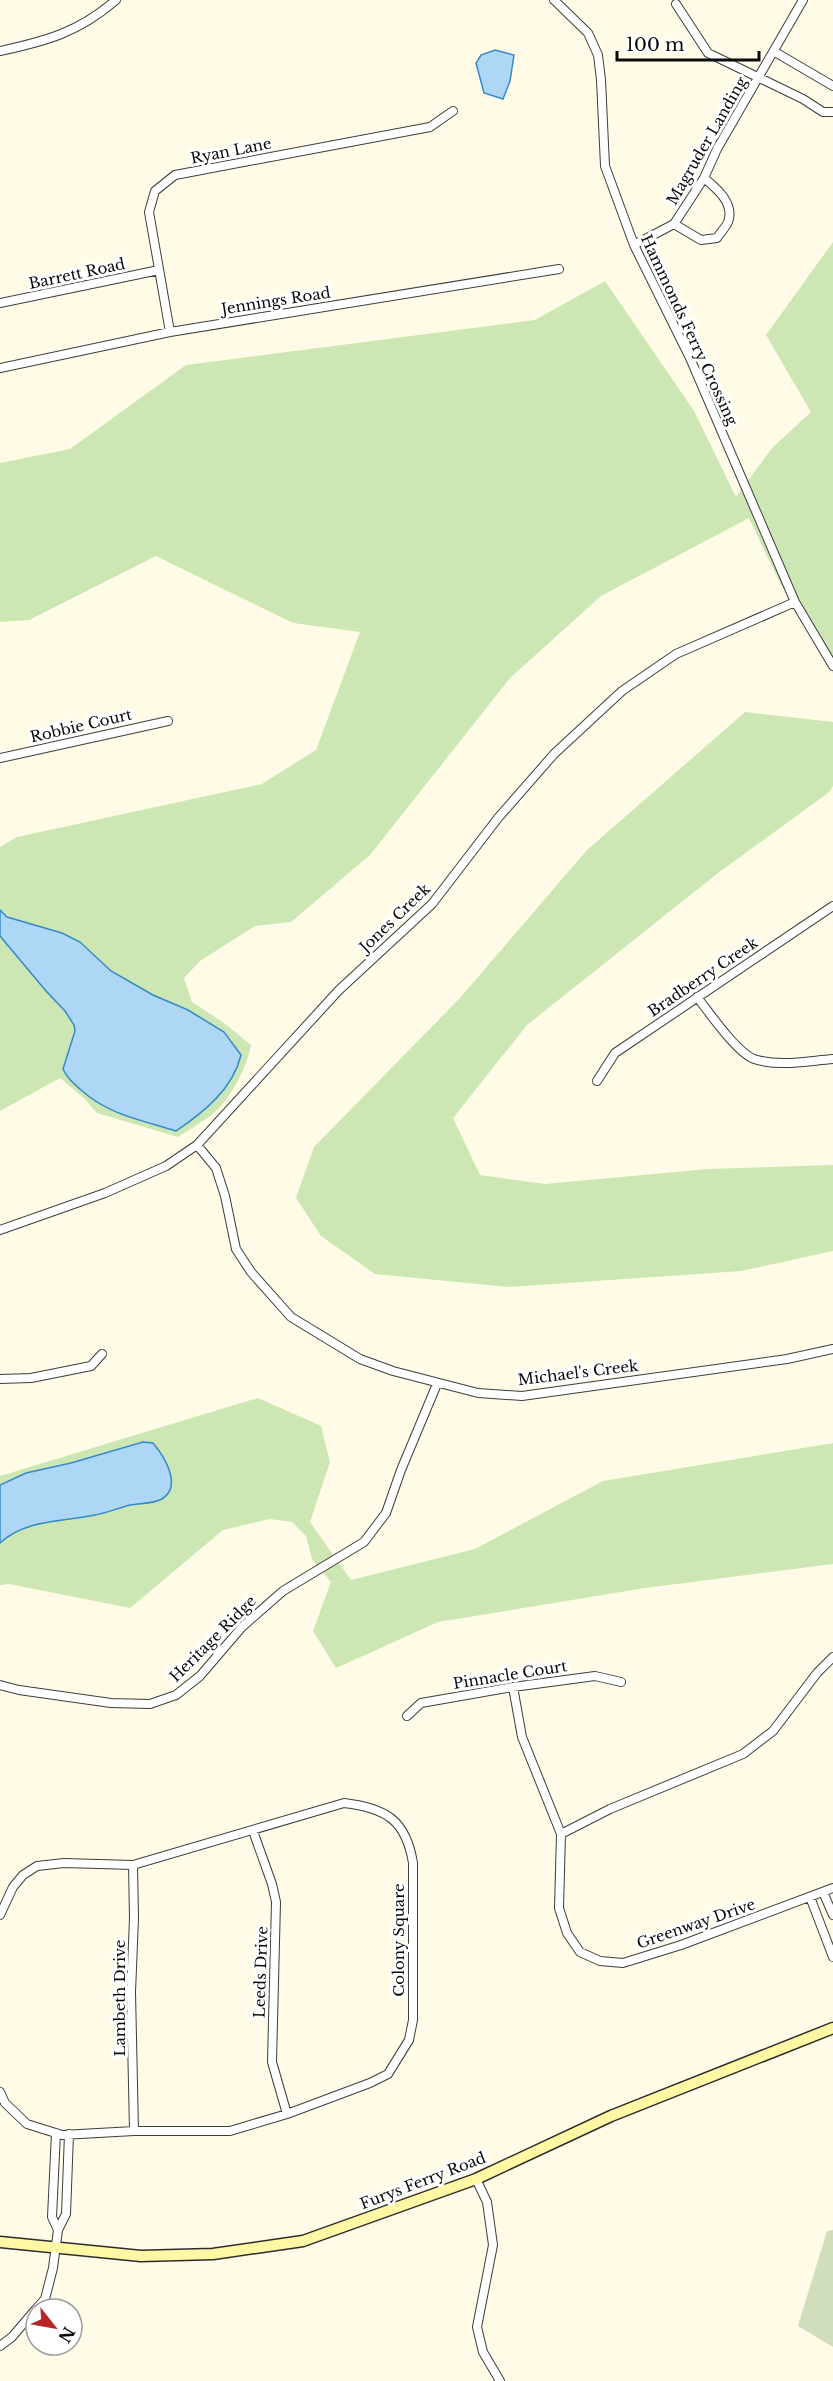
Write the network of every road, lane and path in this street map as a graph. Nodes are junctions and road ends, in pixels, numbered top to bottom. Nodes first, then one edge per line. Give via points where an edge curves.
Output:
1 (117, 0) edge
2 (554, 0) edge
3 (803, 0) edge
4 (676, 4) dead end
5 (0, 51) edge
6 (775, 52) junction
7 (760, 78) junction
8 (833, 86) edge
9 (453, 111) dead end
10 (833, 112) edge
11 (704, 178) junction
12 (674, 224) junction
13 (634, 244) junction
14 (559, 268) dead end
15 (159, 270) junction
16 (0, 303) edge
17 (170, 332) junction
18 (0, 368) edge
19 (795, 602) junction
20 (833, 666) edge
21 (168, 721) dead end
22 (0, 758) edge
23 (833, 906) edge
24 (697, 997) junction
25 (833, 1059) edge
26 (597, 1081) dead end
27 (197, 1145) junction
28 (0, 1230) edge
29 (833, 1350) edge
30 (102, 1354) dead end
31 (0, 1379) edge
32 (437, 1384) junction
33 (833, 1656) edge
34 (621, 1682) dead end
35 (0, 1685) edge
36 (513, 1687) junction
37 (407, 1716) dead end
38 (254, 1832) junction
39 (561, 1834) junction
40 (133, 1865) junction
41 (833, 1888) edge
42 (823, 1892) junction
43 (810, 1897) junction
44 (0, 1915) edge
45 (833, 1915) edge
46 (833, 1957) edge
47 (833, 2028) edge
48 (0, 2092) edge
49 (287, 2114) junction
50 (134, 2131) junction
51 (56, 2133) junction
52 (69, 2134) junction
53 (476, 2179) junction
54 (58, 2230) junction
55 (0, 2242) edge
56 (56, 2247) junction
57 (45, 2297) edge
58 (24, 2323) edge
59 (0, 2346) edge
60 (500, 2381) edge

1 - 5 street via 72,31
2 - 13 street, Hammonds Ferry Crossing via 588,33 598,55 605,166
3 - 6 street, Magruder Landing
4 - 7 street via 708,53
6 - 7 street, Magruder Landing
6 - 8 street
7 - 10 street via 823,112
7 - 11 street, Magruder Landing
9 - 15 street, Ryan Lane via 430,128 175,176 155,191 149,212
11 - 12 street, Magruder Landing
11 - 12 street via 728,204 729,221 717,238 701,240
12 - 13 street, Magruder Landing
13 - 19 street, Hammonds Ferry Crossing via 690,358
14 - 17 street, Jennings Road
15 - 16 street, Barrett Road
15 - 17 street, Ryan Lane
17 - 18 street, Jennings Road
19 - 20 street, Hammonds Ferry Crossing
19 - 27 street, Jones Creek via 676,654 622,691 554,754 498,818 432,904 339,990
21 - 22 street, Robbie Court
23 - 24 street, Bradberry Creek
24 - 25 street via 729,1038 752,1058 782,1063
24 - 26 street, Bradberry Creek via 615,1053
27 - 28 street, Jones Creek via 166,1166 105,1193
27 - 32 street, Michael's Creek via 216,1168 236,1249 291,1317 360,1359
29 - 32 street, Michael's Creek via 522,1396 478,1393
30 - 31 street via 91,1366 31,1378
32 - 35 street, Heritage Ridge via 386,1513 364,1542 283,1591 242,1627 200,1676 176,1695 150,1704 111,1703
33 - 39 street via 773,1731 743,1754 610,1809
34 - 36 street, Pinnacle Court via 595,1676
36 - 37 street, Pinnacle Court via 421,1703
36 - 39 street, Greenway Drive via 522,1737
38 - 40 street, Colony Square
38 - 49 street, Leeds Drive via 276,1902 272,2062
38 - 49 street, Colony Square via 344,1803 364,1806 399,1825 409,1843 413,1863 413,2020 409,2040 388,2074
39 - 43 street, Greenway Drive via 559,1908 567,1933 580,1952 600,1961 623,1963
40 - 44 street, Colony Square via 37,1866 22,1875
40 - 50 street, Lambeth Drive
41 - 42 street, Greenway Drive
42 - 43 street, Greenway Drive
42 - 45 street
43 - 46 street
47 - 53 main road, Furys Ferry Road via 611,2116
48 - 51 street, Colony Square via 5,2103 27,2124
49 - 50 street, Colony Square via 230,2131
50 - 52 street, Colony Square
51 - 52 street, Colony Square
51 - 54 street via 52,2217
52 - 54 street via 66,2214
53 - 56 main road, Furys Ferry Road via 303,2241 213,2254 162,2256
53 - 60 street via 487,2202 493,2245 477,2327 483,2352
54 - 56 street
55 - 56 main road, Furys Ferry Road
56 - 57 street
58 - 59 street

